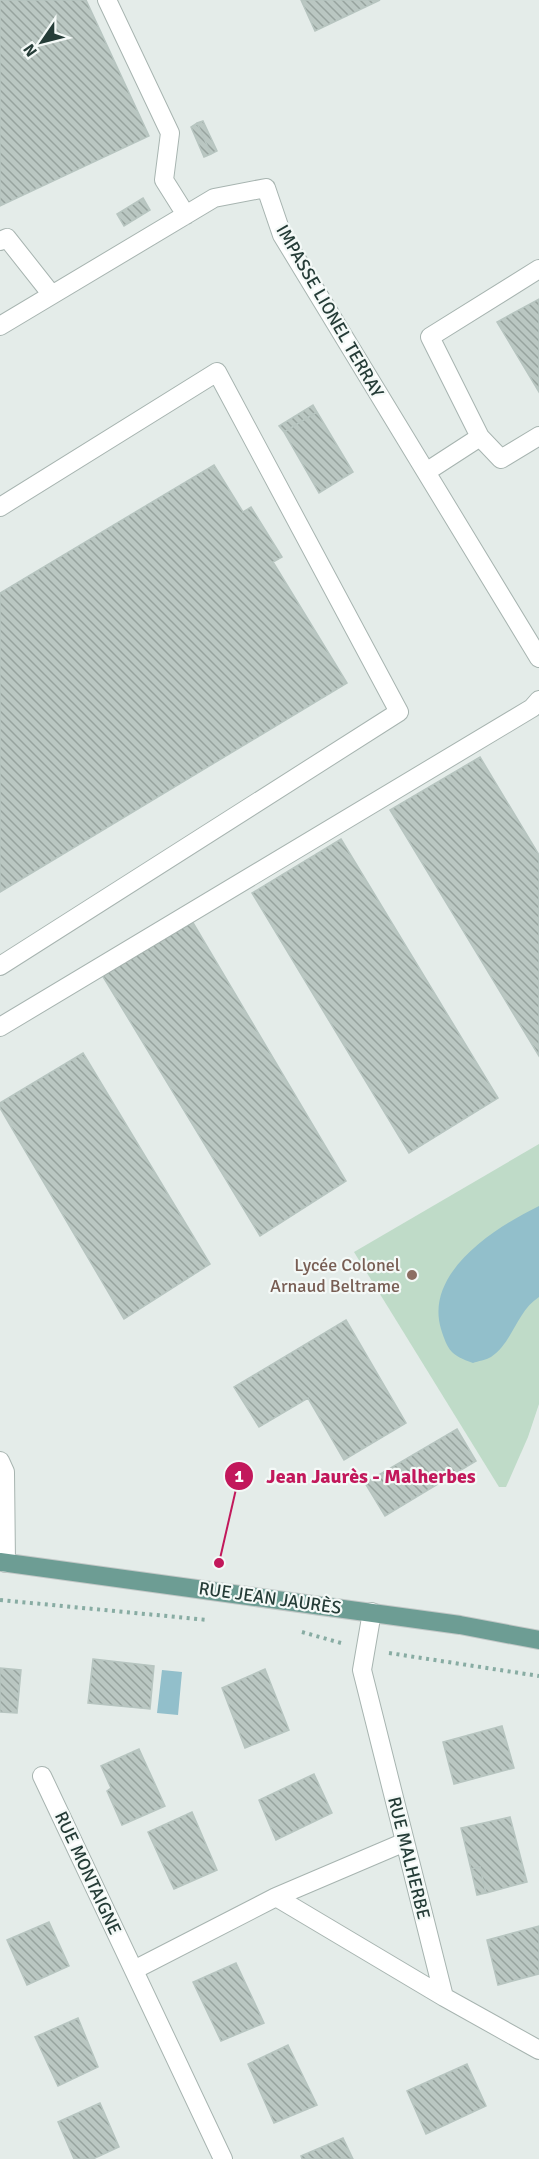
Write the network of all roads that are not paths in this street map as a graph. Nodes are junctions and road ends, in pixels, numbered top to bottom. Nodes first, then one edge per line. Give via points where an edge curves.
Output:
1 (107, 0) edge
2 (186, 215) junction
3 (0, 241) edge
4 (539, 269) edge
5 (52, 295) junction
6 (0, 326) edge
7 (539, 435) edge
8 (480, 437) junction
9 (426, 472) junction
10 (0, 507) edge
11 (539, 658) edge
12 (539, 700) edge
13 (0, 966) edge
14 (0, 1028) edge
15 (0, 1461) edge
16 (3, 1563) edge
17 (372, 1612) junction
18 (539, 1640) edge
19 (42, 1776) dead end
20 (405, 1842) junction
21 (276, 1896) junction
22 (134, 1970) junction
23 (444, 1997) junction
24 (539, 2050) edge
25 (222, 2159) edge

1 - 2 street via 170,133 164,180
2 - 5 street, IMPASSE LIONEL TERRAY
2 - 9 street, IMPASSE LIONEL TERRAY via 214,198 266,188 282,235
3 - 5 street via 7,238
4 - 8 street via 430,337
5 - 6 street, IMPASSE LIONEL TERRAY
7 - 8 street via 501,459
8 - 9 street
9 - 11 street, IMPASSE LIONEL TERRAY
10 - 13 street via 217,372 399,712
12 - 14 street via 532,708
15 - 16 street via 5,1472
16 - 17 main road, RUE JEAN JAURÈS
17 - 18 main road, RUE JEAN JAURÈS
17 - 20 street, RUE MALHERBE via 362,1670
19 - 22 street, RUE MONTAIGNE
20 - 21 street
20 - 23 street, RUE MALHERBE
21 - 22 street
21 - 23 street
22 - 25 street, RUE MONTAIGNE
23 - 24 street

